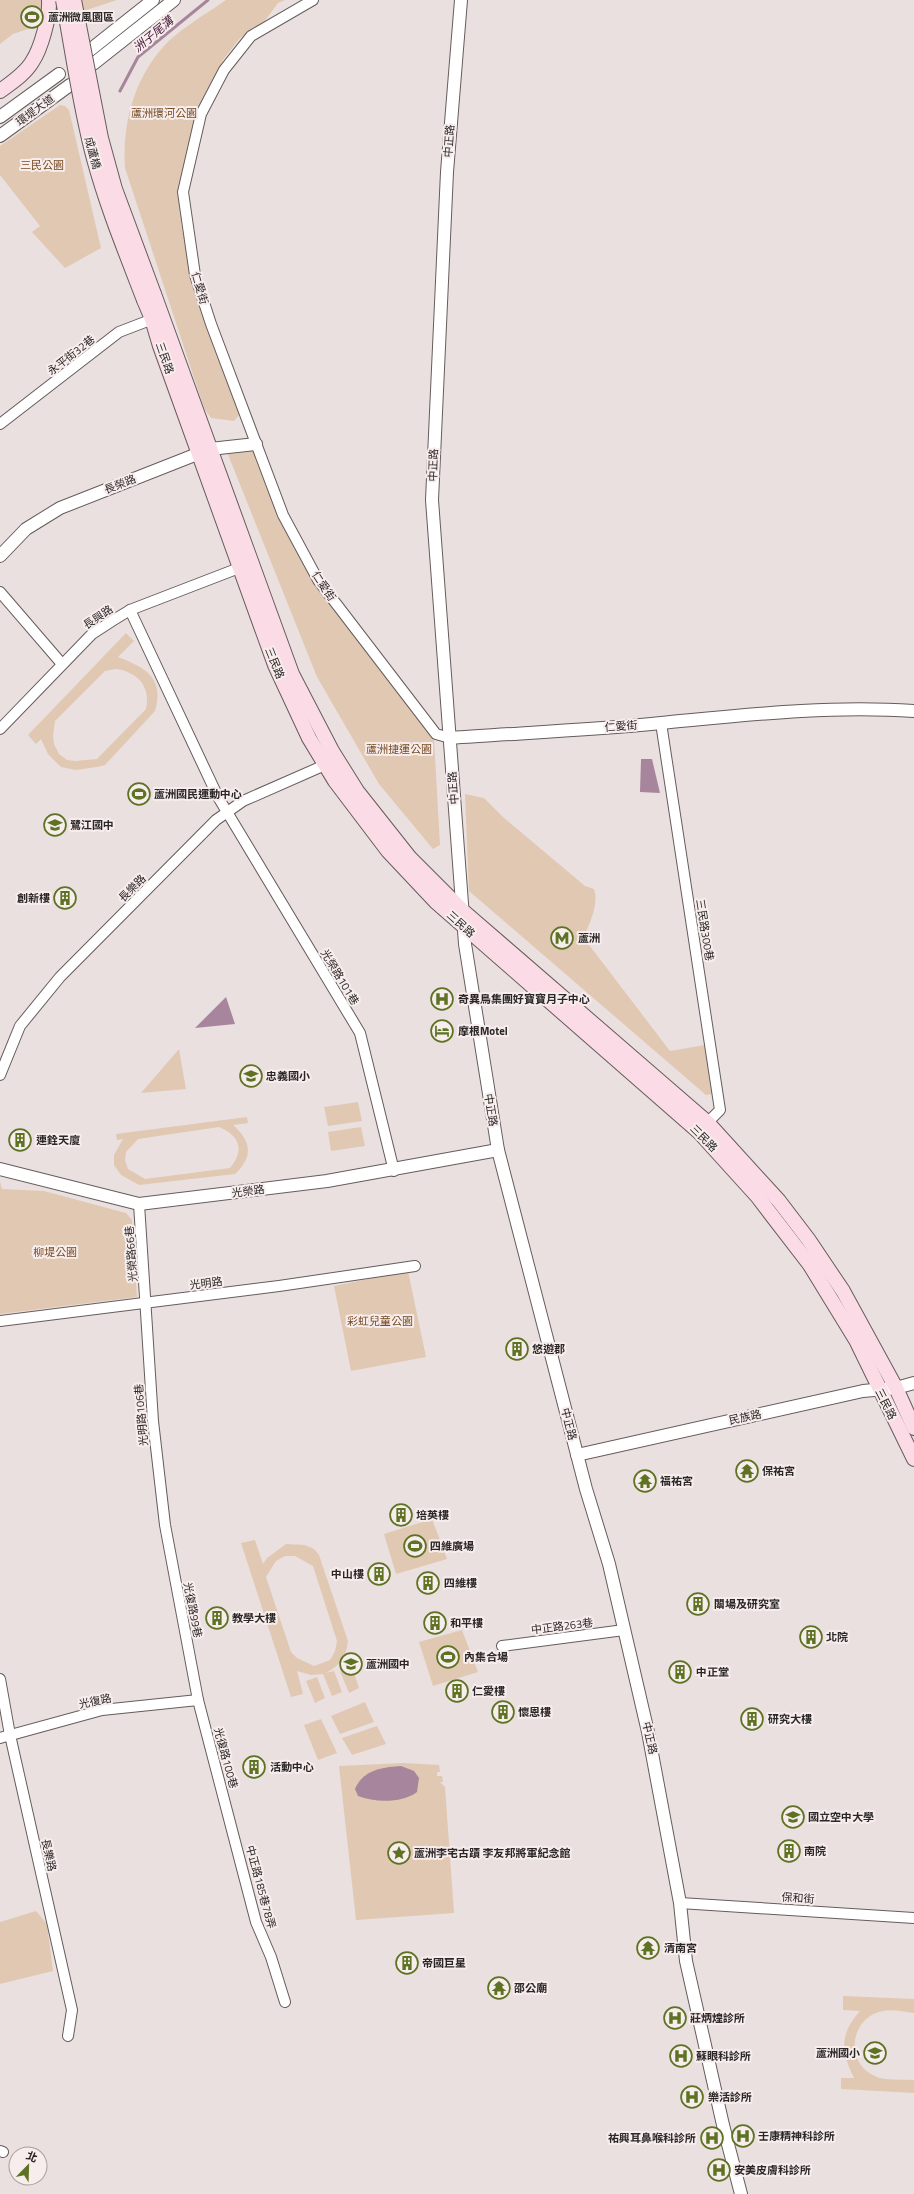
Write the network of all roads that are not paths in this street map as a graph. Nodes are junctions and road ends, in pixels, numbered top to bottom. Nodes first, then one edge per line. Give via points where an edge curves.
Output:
1 (49, 0) edge
2 (63, 0) edge
3 (74, 0) edge
4 (154, 0) edge
5 (174, 0) edge
6 (313, 0) edge
7 (461, 0) edge
8 (90, 50) dead end
9 (93, 64) dead end
10 (59, 74) dead end
11 (16, 80) junction
12 (70, 85) dead end
13 (0, 87) edge
14 (0, 91) edge
15 (0, 117) edge
16 (0, 136) edge
17 (149, 297) junction
18 (157, 317) junction
19 (0, 424) edge
20 (256, 444) junction
21 (205, 451) junction
22 (0, 556) edge
23 (239, 568) junction
24 (0, 592) edge
25 (130, 610) junction
26 (62, 664) junction
27 (914, 710) edge
28 (662, 723) junction
29 (0, 729) edge
30 (450, 738) junction
31 (326, 765) junction
32 (227, 812) junction
33 (463, 911) junction
34 (463, 926) junction
35 (0, 1075) edge
36 (703, 1127) junction
37 (498, 1150) junction
38 (0, 1169) edge
39 (394, 1171) junction
40 (139, 1204) junction
41 (415, 1266) dead end
42 (146, 1303) junction
43 (0, 1321) edge
44 (914, 1383) edge
45 (896, 1388) junction
46 (879, 1389) junction
47 (914, 1428) edge
48 (577, 1455) junction
49 (914, 1459) edge
50 (164, 1525) joint
51 (624, 1630) junction
52 (502, 1646) dead end
53 (0, 1679) edge
54 (198, 1700) junction
55 (5, 1736) edge
56 (231, 1823) joint
57 (680, 1902) junction
58 (914, 1918) edge
59 (285, 2002) dead end
60 (68, 2036) dead end
61 (741, 2194) edge

1 - 11 main road via 45,27 32,62
2 - 17 main road, 成蘆橋, bridge via 94,159 107,203
3 - 17 main road, 成蘆橋, bridge via 101,138
4 - 8 street
5 - 9 street
6 - 20 street, 仁愛街 via 251,36 224,70 201,114 183,192 195,275
7 - 30 street, 中正路 via 446,184 432,500
10 - 15 street, 環堤大道
11 - 13 main road
11 - 14 main road
12 - 16 street, 環堤大道
17 - 18 main road, 三民路
18 - 19 street, 永平街32巷 via 119,332
18 - 21 main road, 三民路 via 160,346
20 - 21 street, 長榮路
20 - 30 street, 仁愛街 via 283,515 318,580 436,734
21 - 22 street, 長榮路 via 60,508 26,529
21 - 23 main road, 三民路
21 - 33 main road, 三民路 via 292,674 332,751 357,791 387,830 410,858
23 - 25 street, 長興路
23 - 31 main road, 三民路 via 284,686 309,738
24 - 26 street
25 - 26 street, 長興路 via 92,634
25 - 32 street, 光榮路101巷
26 - 29 street, 長興路
27 - 28 street, 仁愛街 via 825,709
28 - 30 street, 仁愛街
28 - 36 street, 三民路300巷 via 720,1110
30 - 33 street, 中正路
31 - 32 street, 長樂路 via 243,801
31 - 34 main road, 三民路 via 335,781 388,851 436,902
32 - 35 street, 長樂路 via 216,820 60,977 20,1026
32 - 39 street, 光榮路101巷 via 360,1033
33 - 34 street, 中正路
33 - 36 main road, 三民路
34 - 36 main road, 三民路
34 - 37 street, 中正路
36 - 45 main road, 三民路 via 779,1201 808,1239 842,1291
36 - 46 main road, 三民路 via 810,1265 856,1340
37 - 39 street, 光榮路
37 - 48 street, 中正路
38 - 40 street, 光榮路
39 - 40 street, 光榮路 via 327,1182
40 - 42 street, 光榮路66巷
41 - 42 street, 光明路
42 - 43 street, 光明路
42 - 50 street, 光明路106巷 via 153,1421
44 - 45 street, 民族路
45 - 46 street, 民族路
45 - 47 main road, 三民路
46 - 48 street, 民族路
46 - 49 main road, 三民路
48 - 51 street, 中正路 via 609,1564
50 - 54 street, 光復路99巷
51 - 52 street, 中正路263巷
51 - 57 street, 中正路 via 655,1759
53 - 55 street, 長樂路
54 - 55 street, 光復路 via 102,1710
54 - 56 street, 光復路100巷
55 - 60 street, 長樂路 via 72,2010
56 - 59 street, 中正路185巷78弄 via 256,1922 271,1957
57 - 58 street, 保和街
57 - 61 street, 中正路 via 686,1962

